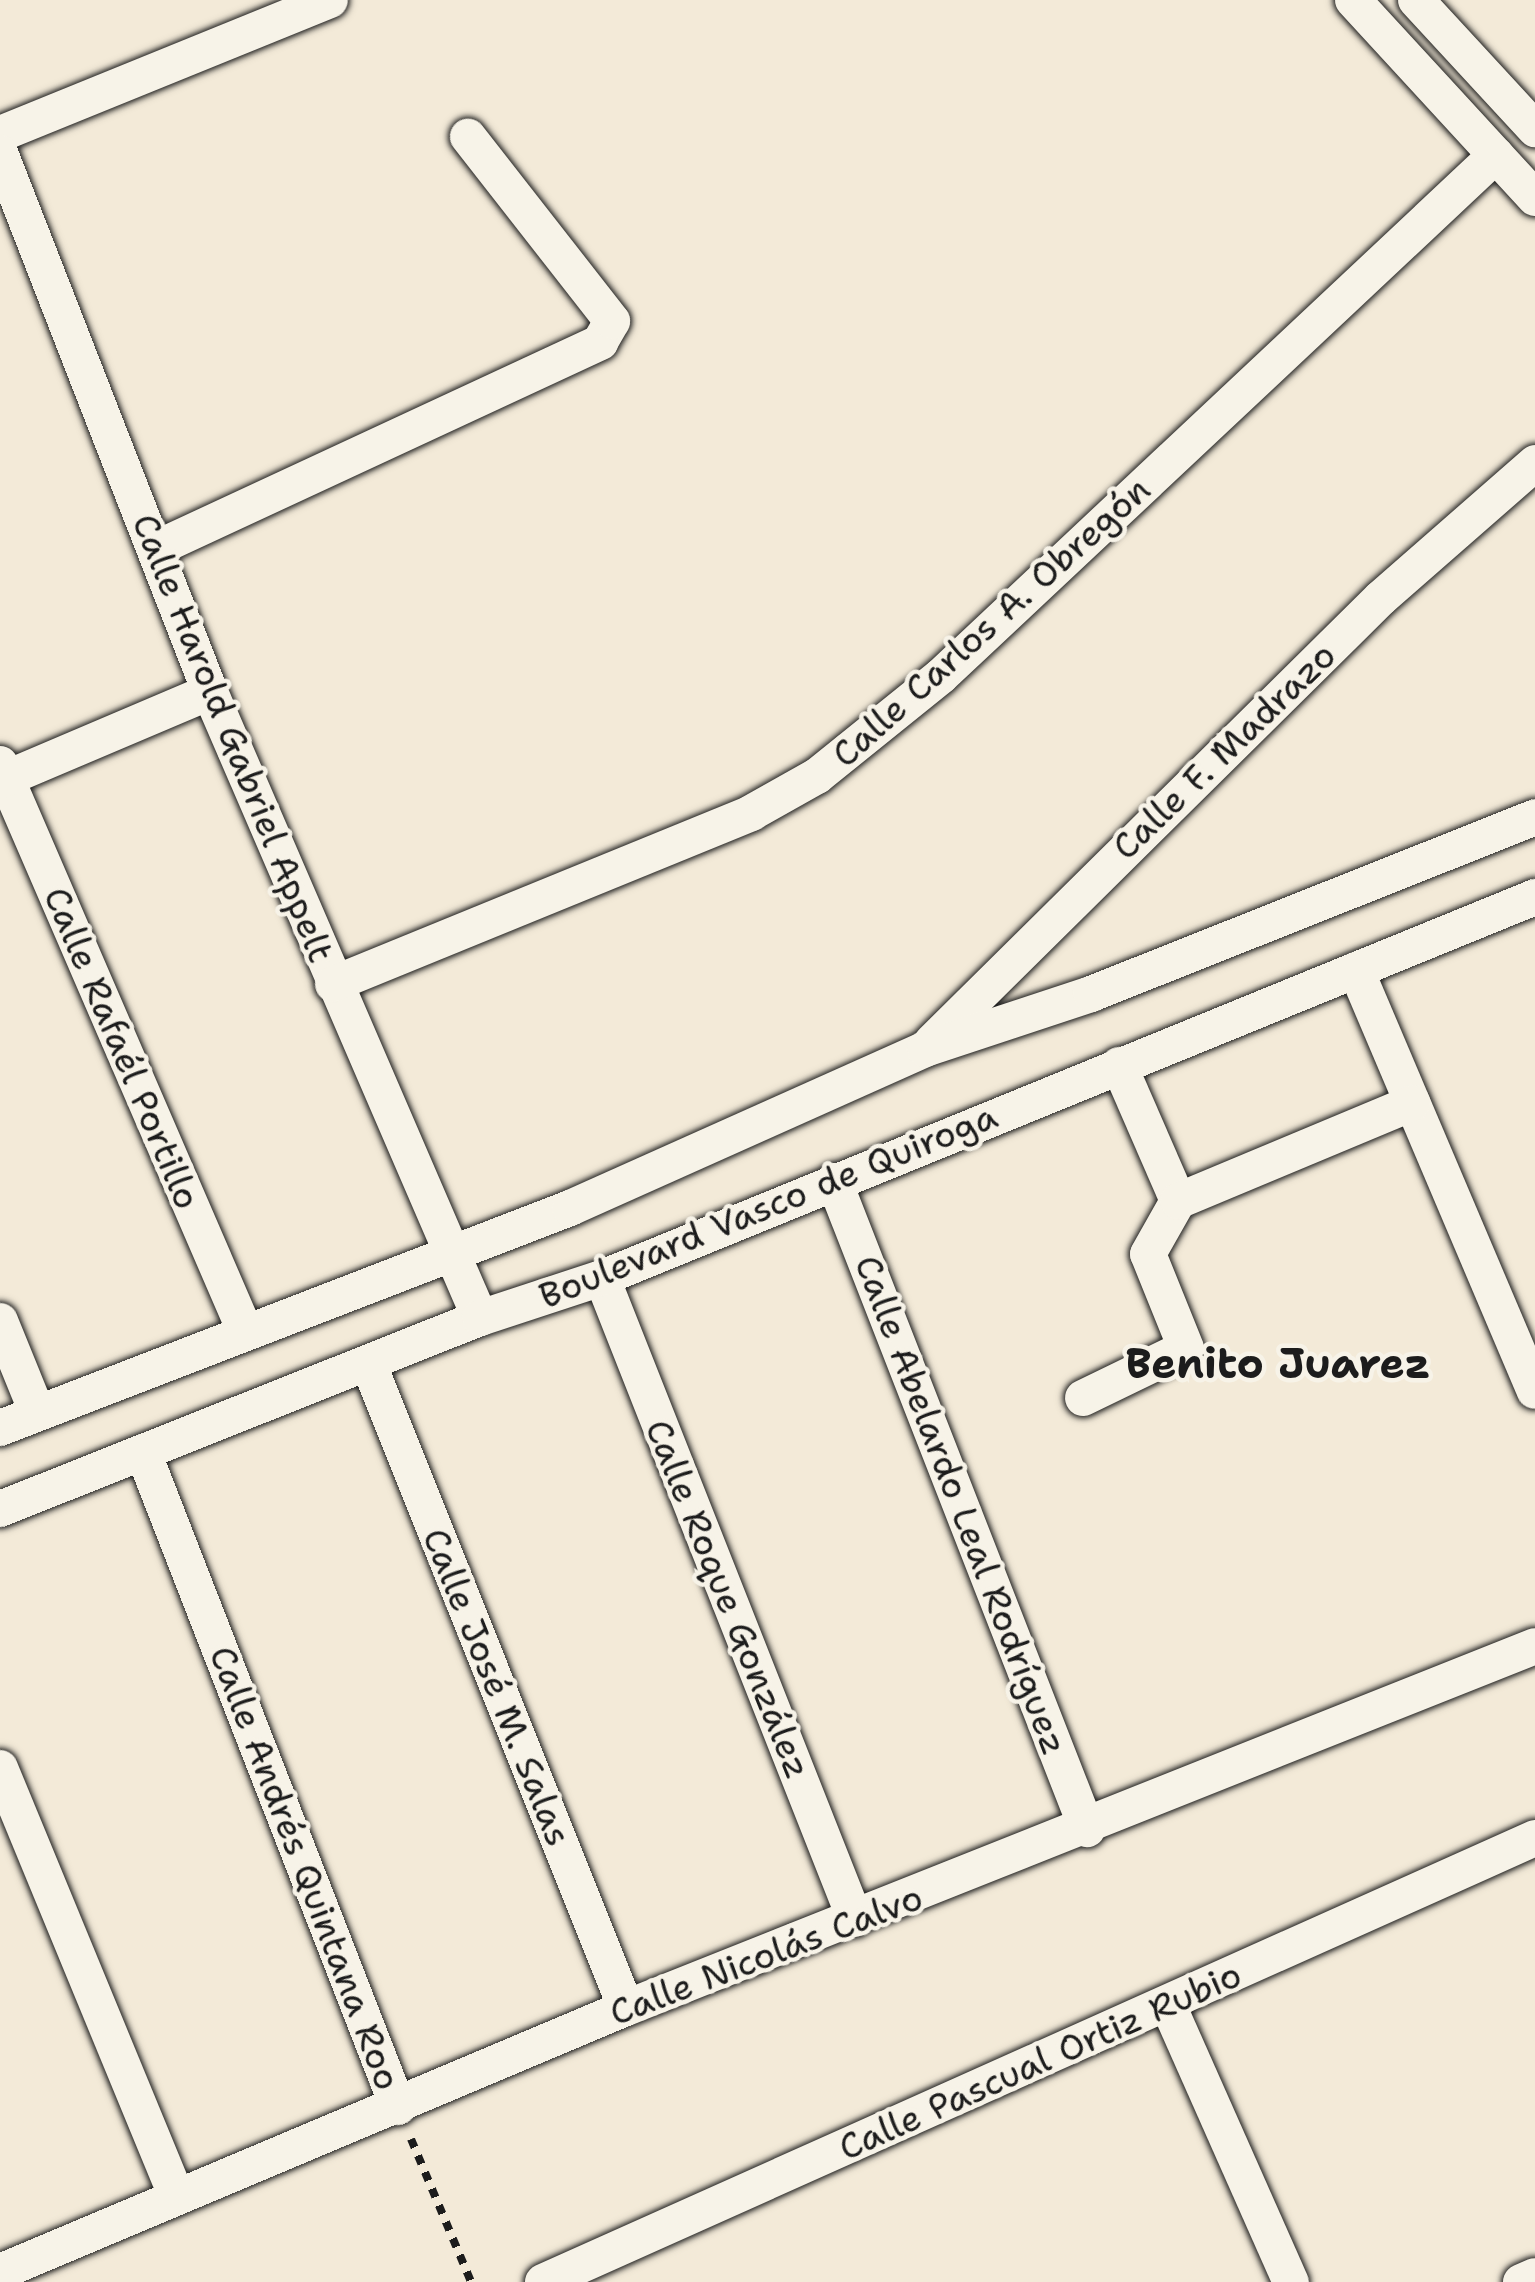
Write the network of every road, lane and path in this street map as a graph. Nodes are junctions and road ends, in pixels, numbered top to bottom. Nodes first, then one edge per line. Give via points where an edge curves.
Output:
1 (330, 0) edge
2 (1353, 0) edge
3 (1428, 4) edge
4 (1535, 129) edge
5 (0, 134) edge
6 (468, 137) dead end
7 (0, 153) edge
8 (1496, 155) junction
9 (1535, 198) edge
10 (1535, 463) edge
11 (155, 549) junction
12 (210, 692) junction
13 (2, 774) edge
14 (1535, 818) edge
15 (1535, 897) edge
16 (1356, 970) junction
17 (333, 984) junction
18 (925, 1049) junction
19 (1119, 1065) junction
20 (1412, 1103) junction
21 (834, 1181) junction
22 (1178, 1201) junction
23 (448, 1256) junction
24 (602, 1278) junction
25 (479, 1318) junction
26 (0, 1322) edge
27 (245, 1331) junction
28 (369, 1365) junction
29 (1535, 1391) edge
30 (1083, 1398) dead end
31 (37, 1412) junction
32 (0, 1428) edge
33 (143, 1452) junction
34 (0, 1509) edge
35 (1534, 1651) edge
36 (0, 1768) edge
37 (1087, 1829) junction
38 (1535, 1838) edge
39 (855, 1919) junction
40 (1168, 2005) junction
41 (626, 2008) junction
42 (398, 2107) junction
43 (177, 2197) junction
44 (0, 2272) edge
45 (1535, 2276) edge
46 (471, 2282) edge
47 (543, 2282) edge
48 (1291, 2282) edge
49 (1521, 2282) edge

1 - 5 street
2 - 8 street
3 - 4 street
6 - 11 street via 612,322 600,342
7 - 11 street, Calle Harold Gabriel Appelt
8 - 9 street
8 - 17 street, Calle Carlos A. Obregón via 941,676 818,776 752,813
10 - 18 street, Calle F. Madrazo via 1364,615
11 - 12 street, Calle Harold Gabriel Appelt
12 - 13 street
12 - 17 street, Calle Harold Gabriel Appelt
13 - 27 street, Calle Rafaél Portillo
14 - 18 street, Boulevard Vasco de Quiroga via 1091,994
15 - 16 street, Boulevard Vasco de Quiroga
16 - 19 street, Boulevard Vasco de Quiroga
16 - 20 street
17 - 23 street, Calle Harold Gabriel Appelt
18 - 23 street, Boulevard Vasco de Quiroga
19 - 21 street, Boulevard Vasco de Quiroga
19 - 22 street
20 - 22 street
20 - 29 street
21 - 24 street, Boulevard Vasco de Quiroga
21 - 37 street, Calle Abelardo Leal Rodríguez
22 - 30 street via 1148,1254 1186,1348
23 - 25 street, Calle Harold Gabriel Appelt
23 - 27 street, Boulevard Vasco de Quiroga
24 - 25 street, Boulevard Vasco de Quiroga
24 - 39 street, Calle Roque González
25 - 28 street, Boulevard Vasco de Quiroga
26 - 31 street
27 - 31 street, Boulevard Vasco de Quiroga
28 - 33 street, Boulevard Vasco de Quiroga
28 - 41 street, Calle José M. Salas
31 - 32 street, Boulevard Vasco de Quiroga
33 - 34 street, Boulevard Vasco de Quiroga
33 - 42 street, Calle Andrés Quintana Roo
35 - 37 street, Calle Nicolás Calvo
36 - 43 street
37 - 39 street, Calle Nicolás Calvo
38 - 40 street, Calle Pascual Ortiz Rubio
39 - 41 street, Calle Nicolás Calvo
40 - 47 street, Calle Pascual Ortiz Rubio
40 - 48 street
41 - 42 street, Calle Nicolás Calvo
42 - 43 street, Calle Nicolás Calvo
42 - 46 path, Calle Andrés Quintana Roo
43 - 44 street, Calle Nicolás Calvo
45 - 49 street

